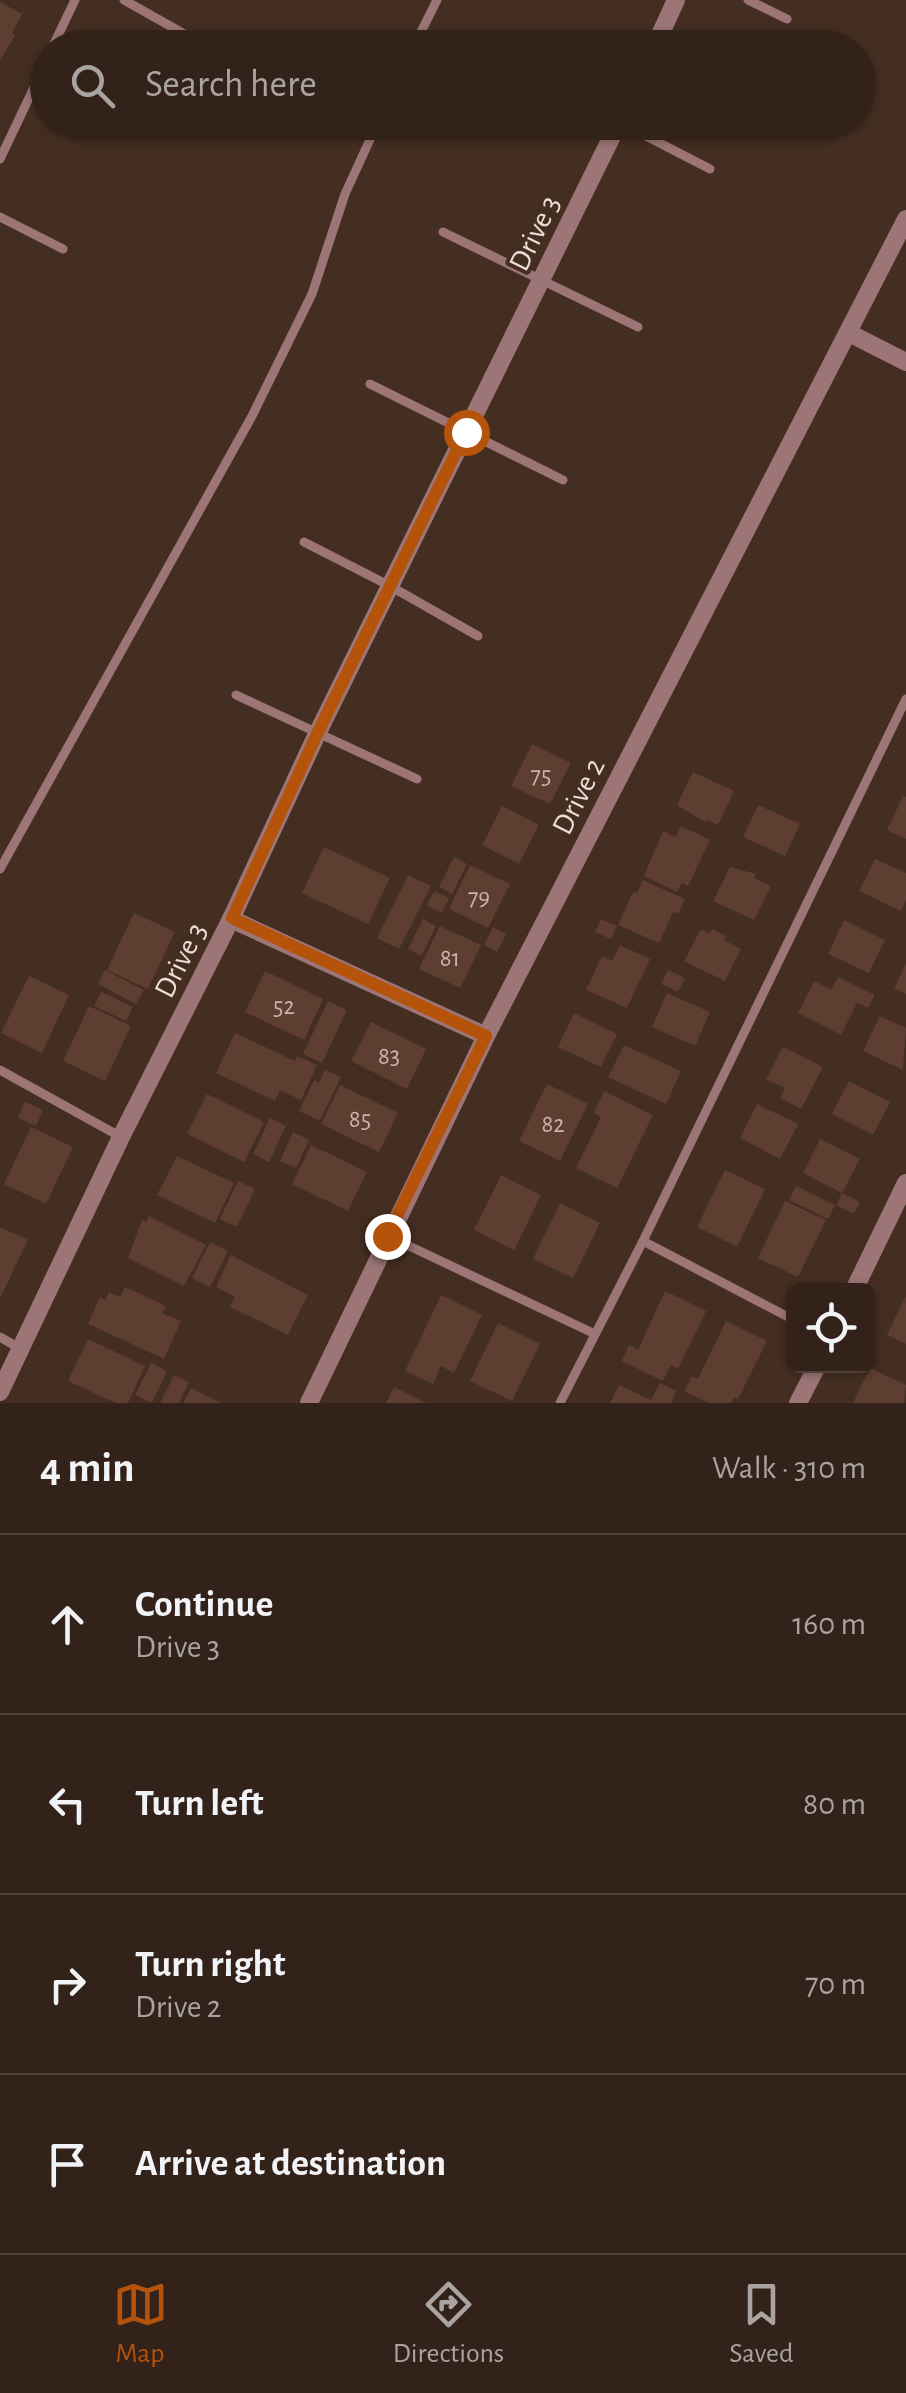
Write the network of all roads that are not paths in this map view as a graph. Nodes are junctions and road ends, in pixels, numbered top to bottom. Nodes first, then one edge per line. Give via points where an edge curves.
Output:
1 (75, 0) edge
2 (124, 0) edge
3 (437, 0) edge
4 (676, 0) edge
5 (748, 0) edge
6 (786, 19) dead end
7 (61, 30) edge
8 (177, 30) edge
9 (421, 30) edge
10 (662, 30) edge
11 (30, 96) edge
12 (370, 140) edge
13 (610, 140) edge
14 (654, 140) edge
15 (0, 159) edge
16 (710, 169) dead end
17 (0, 218) edge
18 (906, 219) edge
19 (443, 232) dead end
20 (63, 250) dead end
21 (542, 280) junction
22 (638, 327) dead end
23 (849, 333) junction
24 (906, 362) edge
25 (370, 384) dead end
26 (466, 432) junction
27 (563, 480) dead end
28 (304, 542) dead end
29 (390, 586) junction
30 (478, 636) dead end
31 (236, 695) dead end
32 (906, 699) edge
33 (317, 734) junction
34 (417, 780) dead end
35 (0, 869) edge
36 (232, 918) junction
37 (486, 1036) junction
38 (0, 1070) edge
39 (121, 1137) junction
40 (906, 1183) edge
41 (387, 1236) junction
42 (642, 1241) junction
43 (857, 1283) edge
44 (786, 1316) edge
45 (593, 1333) junction
46 (0, 1337) edge
47 (21, 1349) junction
48 (813, 1373) edge
49 (0, 1392) edge
50 (309, 1403) edge
51 (560, 1403) edge
52 (798, 1403) edge

1 - 7 lane
2 - 8 lane
3 - 9 lane
4 - 10 street
5 - 6 lane
11 - 15 lane
12 - 35 lane via 312,294 252,416
13 - 21 street, Drive 3
14 - 16 lane
17 - 20 lane
18 - 23 street, Drive 2
19 - 21 lane
21 - 22 lane
21 - 26 street, Drive 3
23 - 24 street
23 - 37 street, Drive 2
25 - 26 lane
26 - 27 lane
26 - 29 street, Drive 3
28 - 29 lane
29 - 30 lane
29 - 33 street, Drive 3
31 - 33 lane
32 - 42 lane
33 - 34 lane
33 - 36 street, Drive 3
36 - 37 street
36 - 39 street, Drive 3
37 - 41 street, Drive 2
38 - 39 lane
39 - 47 street, Drive 3
40 - 43 street
41 - 45 lane
41 - 50 street, Drive 2
42 - 44 lane
42 - 45 lane
45 - 51 lane
46 - 47 lane
47 - 49 street, Drive 3
48 - 52 street

